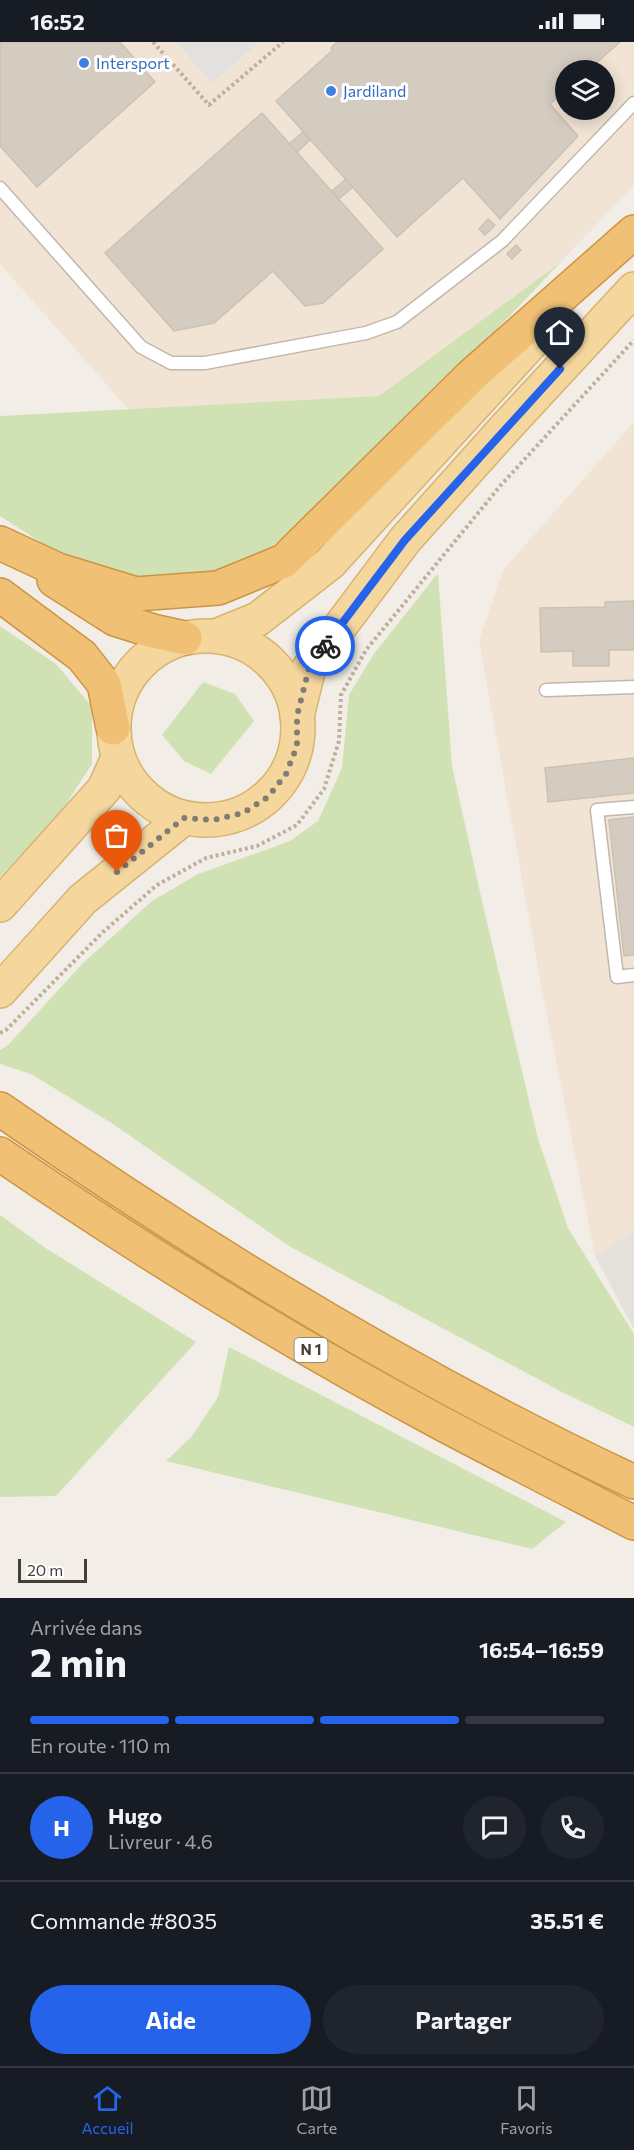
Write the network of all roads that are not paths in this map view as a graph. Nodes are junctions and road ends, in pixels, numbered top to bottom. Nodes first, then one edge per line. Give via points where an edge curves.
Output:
1 (634, 103) edge
2 (0, 188) edge
3 (634, 232) edge
4 (634, 289) edge
5 (0, 545) edge
6 (0, 595) edge
7 (201, 637) junction
8 (634, 687) edge
9 (546, 690) dead end
10 (297, 716) junction
11 (115, 743) junction
12 (634, 807) edge
13 (184, 818) junction
14 (0, 905) edge
15 (634, 975) edge
16 (0, 991) edge
17 (0, 1109) edge
18 (0, 1154) edge
19 (634, 1482) edge
20 (634, 1523) edge

1 - 2 lane via 502,241 397,322 366,333 205,363 171,363 141,348
3 - 5 highway via 472,375 284,561 219,588 136,594 58,570
3 - 7 main road via 330,563 258,619
4 - 10 main road via 405,540 309,668
5 - 7 highway via 115,619 153,631
6 - 11 highway via 82,656 104,684
7 - 10 main road via 246,645 272,663 289,687
7 - 11 main road via 157,650 133,670 118,697
8 - 9 lane
10 - 13 main road via 297,746 286,774 268,797 243,813 224,818
11 - 13 main road via 133,786 156,806
11 - 14 main road via 104,789
12 - 15 lane via 597,810 617,977
13 - 16 main road via 83,899
17 - 19 highway, N 1 via 193,1238 323,1317 463,1395
18 - 20 highway, N 1 via 268,1326 439,1422

